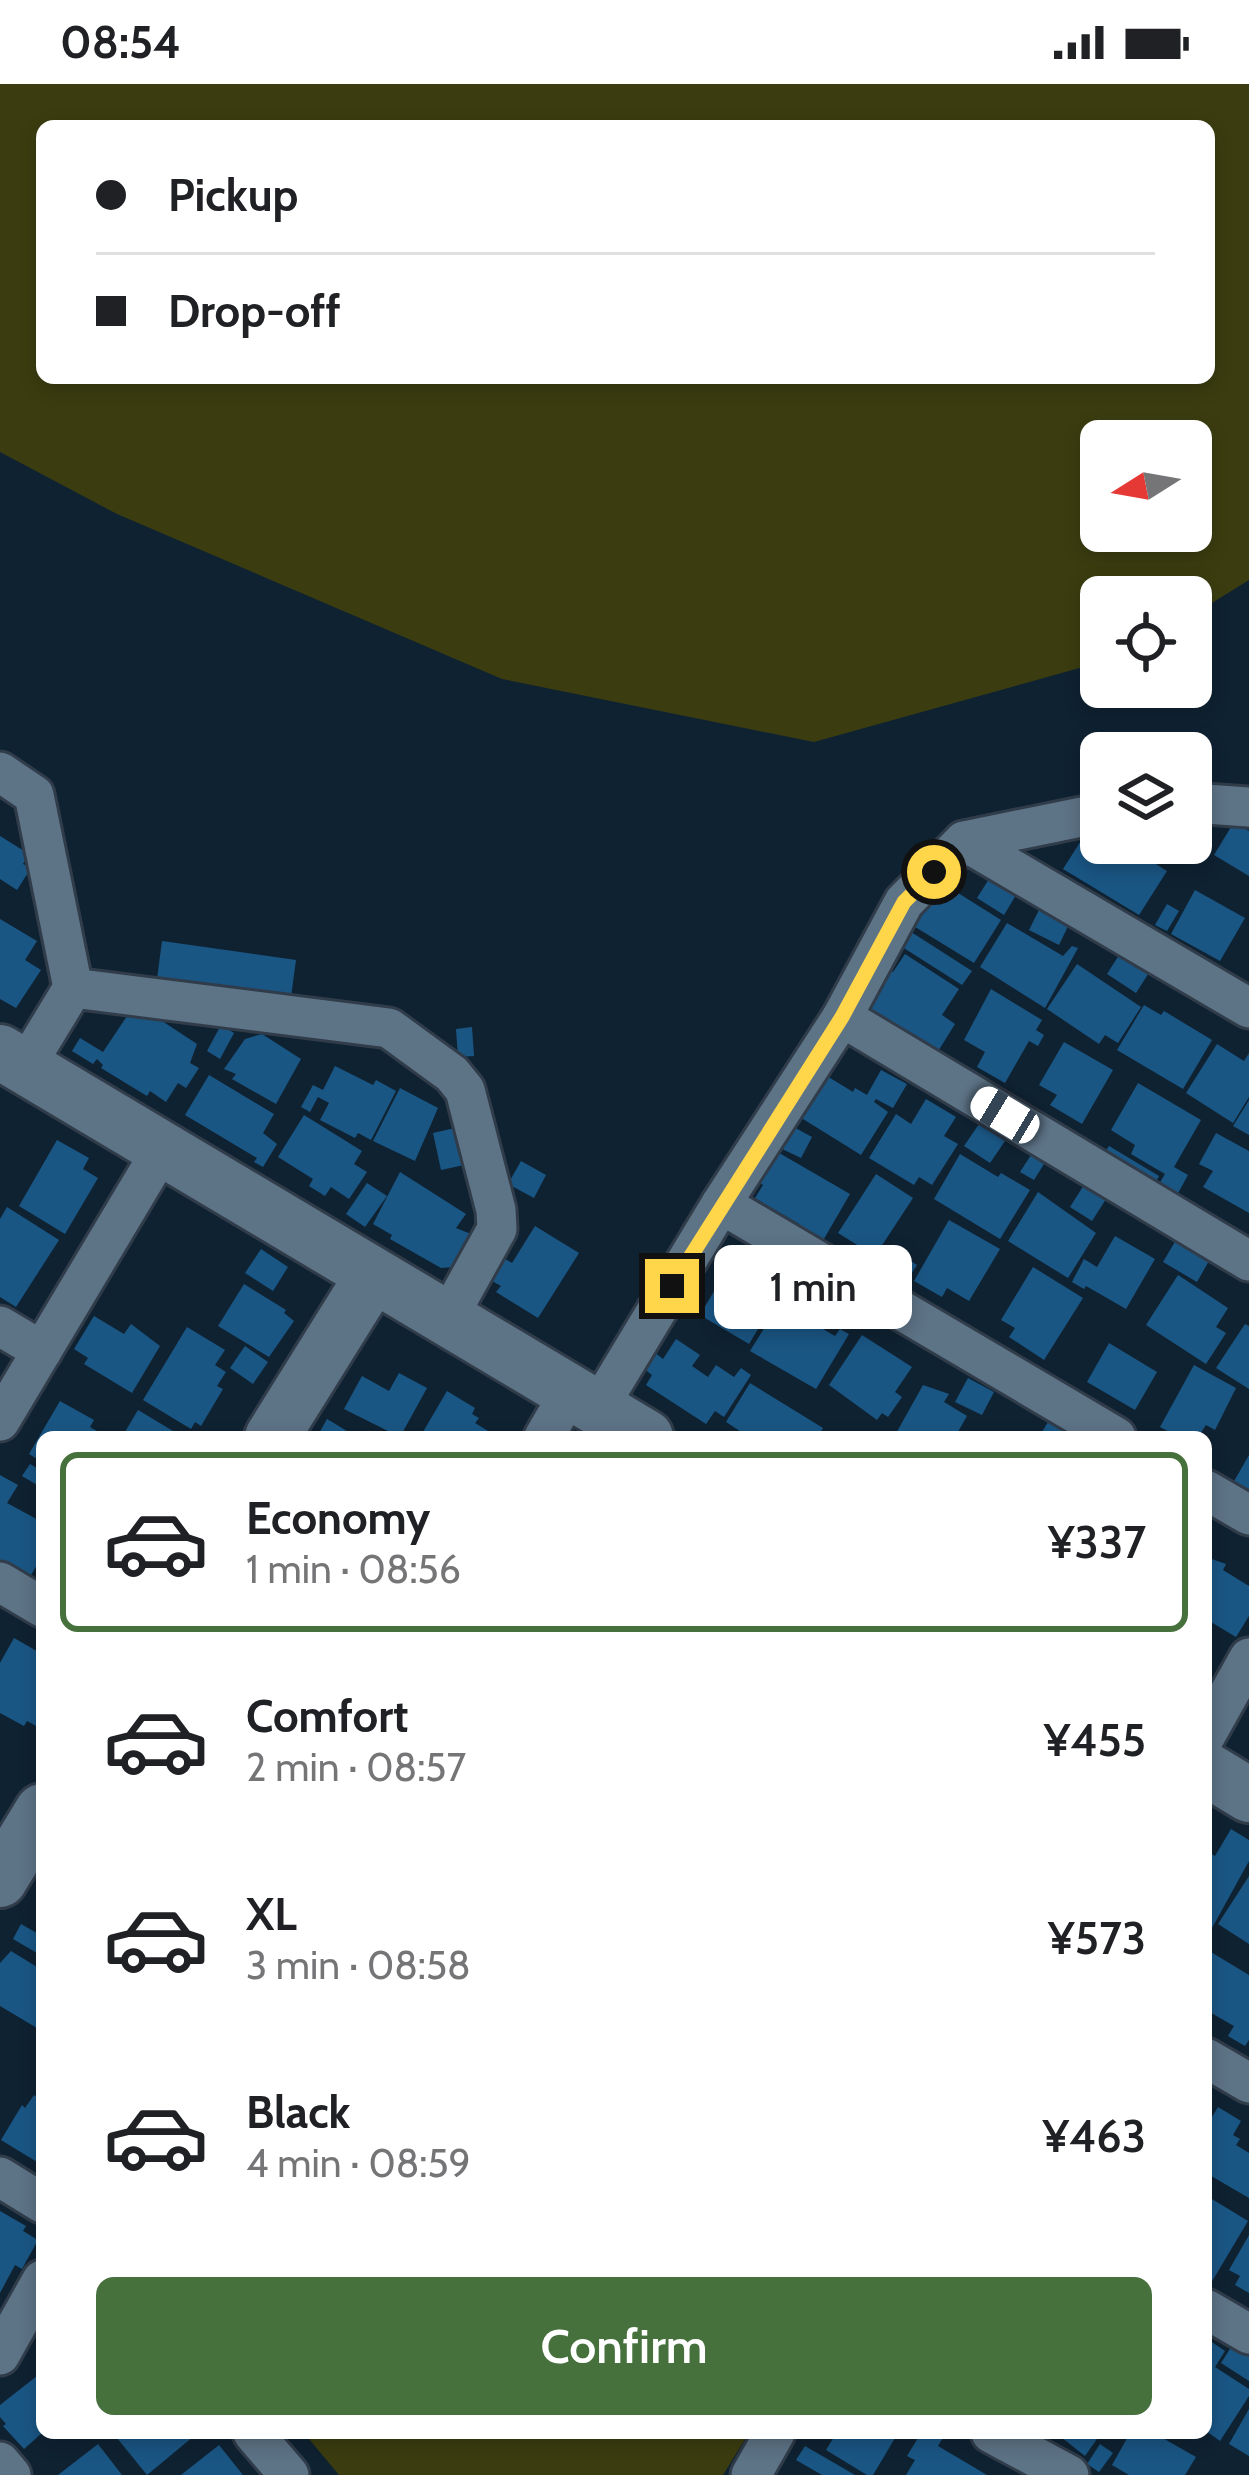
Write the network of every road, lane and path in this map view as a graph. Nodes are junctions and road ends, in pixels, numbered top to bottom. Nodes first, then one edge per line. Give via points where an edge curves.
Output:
1 (0, 772) edge
2 (1212, 804) edge
3 (1249, 807) edge
4 (1080, 817) edge
5 (964, 841) junction
6 (73, 988) junction
7 (1249, 1008) edge
8 (842, 1017) junction
9 (12, 1059) edge
10 (163, 1148) junction
11 (721, 1204) junction
12 (1249, 1261) edge
13 (373, 1275) junction
14 (447, 1319) junction
15 (0, 1326) edge
16 (42, 1352) junction
17 (571, 1412) edge
18 (0, 1421) edge
19 (276, 1431) edge
20 (628, 1431) edge
21 (1107, 1431) edge
22 (1212, 1493) edge
23 (1249, 1515) edge
24 (0, 1582) edge
25 (36, 1603) edge
26 (1249, 1658) edge
27 (1212, 1724) edge
28 (1212, 1773) edge
29 (1249, 1795) edge
30 (36, 1821) edge
31 (0, 1880) edge
32 (1212, 2061) edge
33 (1249, 2083) edge
34 (0, 2177) edge
35 (36, 2199) edge
36 (36, 2291) edge
37 (1212, 2312) edge
38 (1249, 2334) edge
39 (0, 2355) edge
40 (258, 2439) edge
41 (772, 2439) edge
42 (1001, 2439) edge
43 (0, 2462) edge
44 (1053, 2471) edge
45 (11, 2475) edge
46 (289, 2475) edge
47 (751, 2475) edge

1 - 6 street via 34,796
2 - 3 street
4 - 5 street
5 - 7 street
5 - 8 street via 904,902
6 - 9 street
6 - 14 street via 389,1028 452,1074 465,1090 497,1229
8 - 11 street
8 - 12 street
9 - 10 street
10 - 13 street
10 - 16 street
11 - 17 street
11 - 21 street
13 - 14 street
13 - 19 street
14 - 17 street
15 - 16 street
16 - 18 street
17 - 20 street
22 - 23 street
24 - 25 street
26 - 27 street
28 - 29 street
30 - 31 street
32 - 33 street
34 - 35 street
36 - 39 street
37 - 38 street
40 - 46 street
41 - 47 street
42 - 44 street
43 - 45 street

